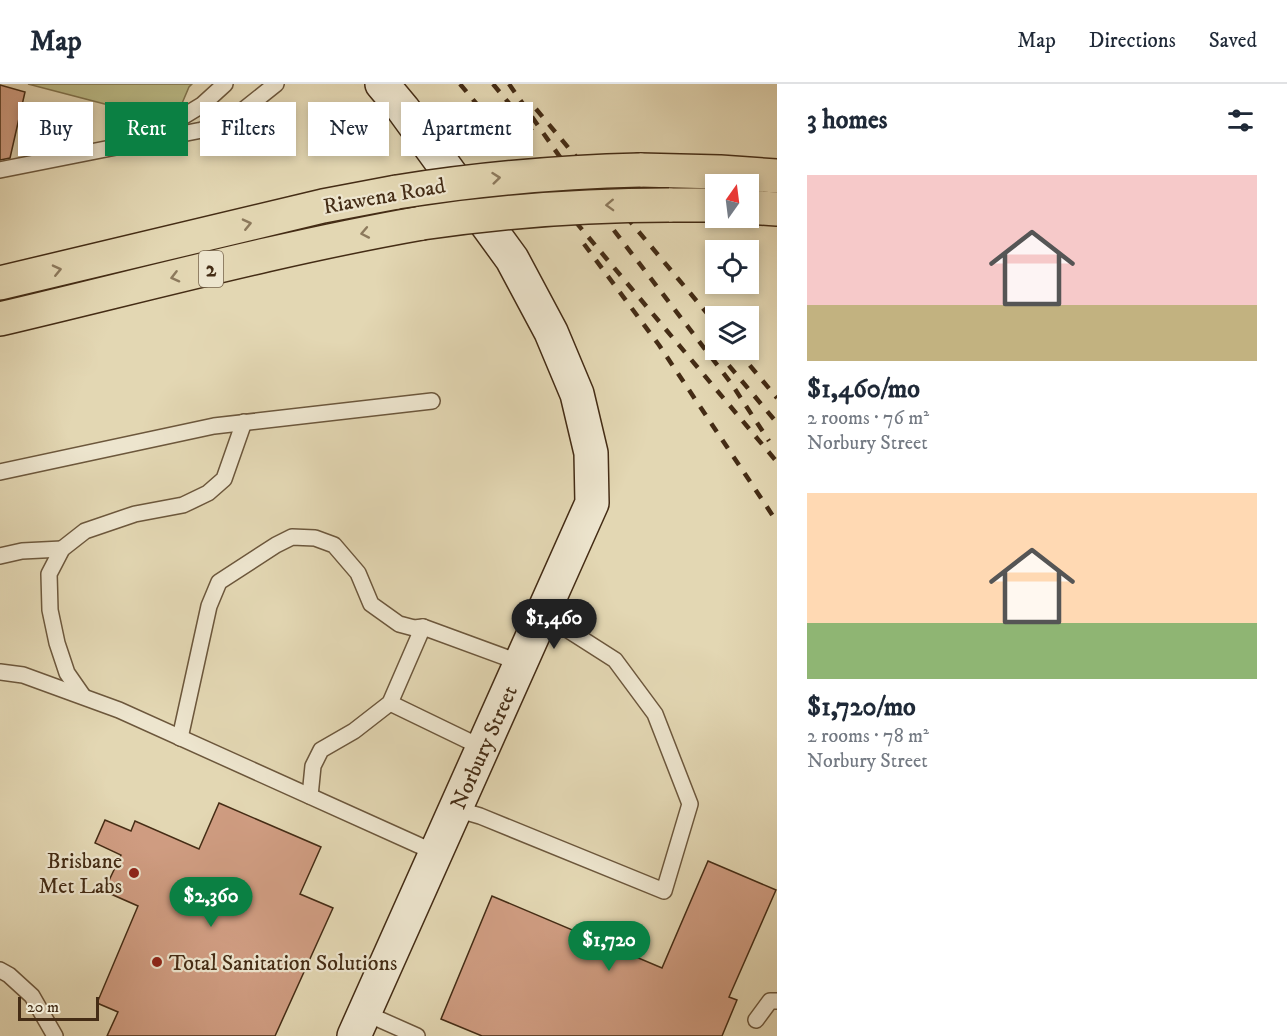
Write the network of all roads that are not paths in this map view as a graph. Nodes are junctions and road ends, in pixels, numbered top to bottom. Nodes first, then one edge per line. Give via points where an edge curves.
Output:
1 (225, 84) edge
2 (276, 84) edge
3 (382, 84) edge
4 (0, 169) edge
5 (777, 176) edge
6 (705, 205) edge
7 (759, 208) edge
8 (777, 209) edge
9 (0, 283) edge
10 (0, 319) edge
11 (432, 401) dead end
12 (244, 422) junction
13 (0, 472) edge
14 (62, 549) junction
15 (0, 556) edge
16 (543, 614) junction
17 (423, 627) junction
18 (521, 663) junction
19 (0, 673) edge
20 (83, 696) junction
21 (390, 703) junction
22 (180, 738) junction
23 (483, 748) junction
24 (310, 796) junction
25 (456, 809) junction
26 (436, 853) junction
27 (0, 970) edge
28 (777, 1001) edge
29 (756, 1020) dead end
30 (360, 1025) edge
31 (55, 1036) edge
32 (417, 1036) edge

1 - 4 lane via 202,105 174,122
2 - 4 lane via 237,115 202,130
3 - 16 street, Norbury Street via 512,259 551,332 577,394 591,453 592,503
9 -> 5 highway, Riawena Road / 2, bridge via 323,206 461,182 640,170
6 -> 10 highway, Riawena Road / 2, bridge via 558,207 422,222
7 - 8 highway
11 - 12 lane
12 - 13 lane
12 - 14 lane via 224,479 208,493 183,504 135,514 85,531
14 - 15 lane
14 - 20 lane via 49,574 50,610 67,673
16 - 18 street, Norbury Street
16 - 25 lane via 615,660 655,714 690,804 664,891
17 - 18 lane
17 - 21 lane
17 - 22 lane via 399,624 371,604 358,573 334,546 315,538 292,537 219,582 209,606
18 - 23 street, Norbury Street
19 - 20 lane via 23,675
20 - 22 lane
21 - 23 lane
21 - 24 lane via 321,750 313,766
22 - 24 lane
23 - 25 street, Norbury Street
24 - 26 lane
25 - 26 street, Norbury Street
26 - 30 street, Norbury Street
27 - 31 lane via 32,996
28 - 29 lane via 770,1001
30 - 32 lane

